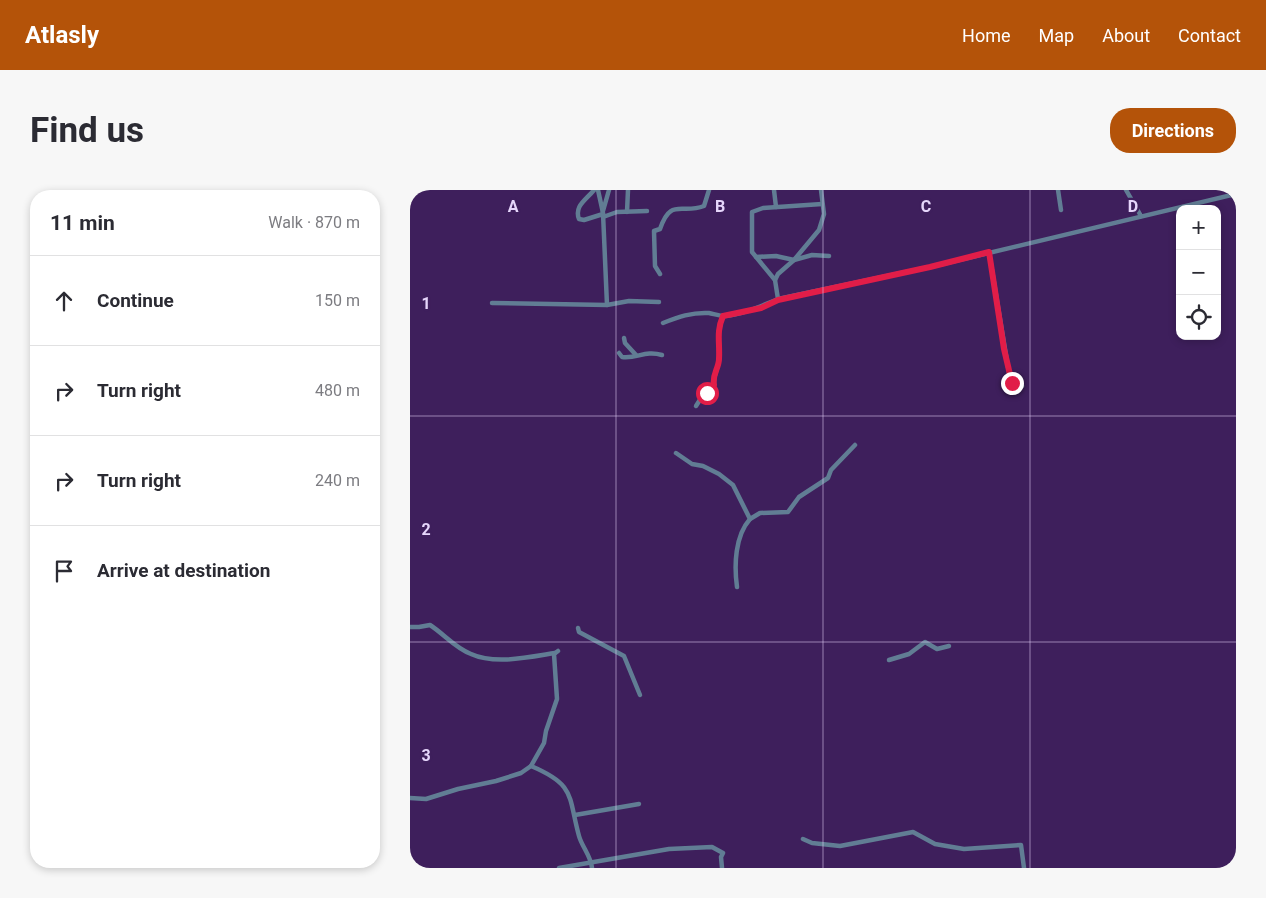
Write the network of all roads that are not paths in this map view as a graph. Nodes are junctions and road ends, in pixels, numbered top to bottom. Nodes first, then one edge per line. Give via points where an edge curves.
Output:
1 (594, 190) edge
2 (598, 190) edge
3 (609, 190) edge
4 (628, 190) edge
5 (709, 190) edge
6 (774, 190) edge
7 (821, 190) edge
8 (1058, 190) edge
9 (1126, 190) edge
10 (1236, 194) edge
11 (822, 204) junction
12 (776, 207) junction
13 (1061, 210) dead end
14 (627, 212) junction
15 (646, 212) dead end
16 (603, 214) junction
17 (1140, 216) junction
18 (989, 252) junction
19 (830, 256) dead end
20 (756, 257) junction
21 (794, 260) junction
22 (660, 274) dead end
23 (775, 280) junction
24 (778, 300) junction
25 (659, 302) dead end
26 (492, 303) dead end
27 (607, 305) junction
28 (723, 316) junction
29 (663, 323) dead end
30 (624, 338) dead end
31 (619, 353) dead end
32 (636, 355) junction
33 (662, 355) dead end
34 (1022, 386) dead end
35 (696, 406) dead end
36 (855, 446) dead end
37 (676, 453) dead end
38 (750, 519) junction
39 (737, 587) dead end
40 (410, 626) edge
41 (578, 628) dead end
42 (949, 646) dead end
43 (889, 660) dead end
44 (640, 696) dead end
45 (532, 766) junction
46 (410, 798) edge
47 (638, 804) dead end
48 (575, 815) junction
49 (803, 839) dead end
50 (591, 866) edge
51 (559, 868) edge
52 (722, 868) edge
53 (1024, 868) edge

1 - 16 street via 578,207 577,216 584,220
2 - 16 street
3 - 16 street
4 - 14 street
5 - 22 street via 704,206 670,211 664,216 660,229 654,231 655,266
6 - 12 street
7 - 11 street
8 - 13 street
9 - 17 street
10 - 17 street
11 - 12 street
11 - 21 street via 824,214 819,230
12 - 20 street via 752,212 752,252
14 - 15 street
14 - 16 street
16 - 27 street
17 - 18 street
18 - 24 street
18 - 34 street via 1010,379
19 - 21 street via 812,255
20 - 21 street via 776,256
20 - 23 street
21 - 23 street
23 - 24 street
24 - 28 street via 761,308
25 - 27 street via 629,301
26 - 27 street
28 - 29 street via 689,314
28 - 35 street via 717,334 720,360 713,376 714,385
30 - 32 street
31 - 32 street via 628,358
32 - 33 street via 651,352
36 - 38 street via 831,470 828,478 799,497 788,512 760,513
37 - 38 street via 692,464 719,474 733,485
38 - 39 street via 742,529 738,544
40 - 45 street via 430,625 471,655 528,658 557,652 554,654 557,699 544,743
41 - 44 street via 579,632 624,656
42 - 43 street via 937,649 925,642 909,654
45 - 46 street via 496,781 426,799
45 - 48 street via 566,788
47 - 48 street
48 - 50 street via 578,834
49 - 53 street via 812,844 840,846 913,832 935,844 964,849 1021,845
50 - 51 street
50 - 52 street via 669,849 712,846 723,853

